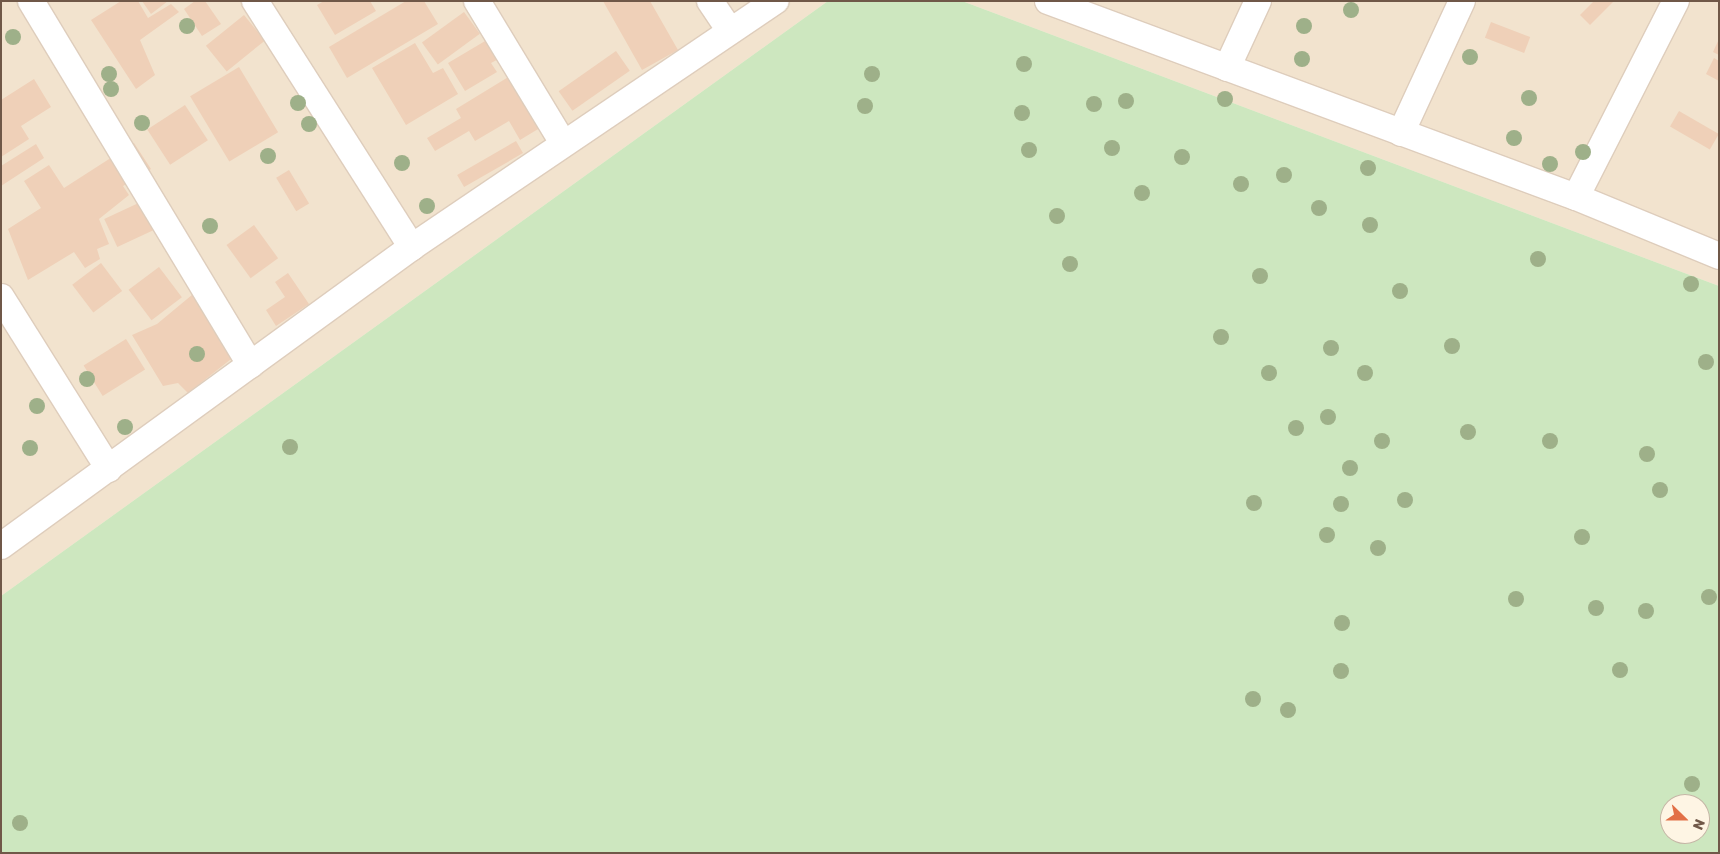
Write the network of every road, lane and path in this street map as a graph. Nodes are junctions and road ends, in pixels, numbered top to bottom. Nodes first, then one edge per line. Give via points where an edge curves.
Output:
1 (31, 1) edge
2 (254, 1) edge
3 (477, 1) edge
4 (710, 1) edge
5 (775, 1) edge
6 (1049, 1) edge
7 (1258, 1) edge
8 (1462, 1) edge
9 (1676, 1) edge
10 (730, 31) junction
11 (1227, 68) junction
12 (1401, 133) junction
13 (563, 143) junction
14 (1576, 198) junction
15 (412, 247) junction
16 (1719, 256) edge
17 (1, 297) edge
18 (251, 365) junction
19 (109, 469) junction
20 (1, 546) edge

1 - 18 street
2 - 15 street
3 - 13 street
4 - 10 street
5 - 10 street
6 - 11 street
7 - 11 street
8 - 12 street
9 - 14 street
10 - 13 street
11 - 12 street
12 - 14 street
13 - 15 street
14 - 16 street
15 - 18 street
17 - 19 street
18 - 19 street
19 - 20 street

